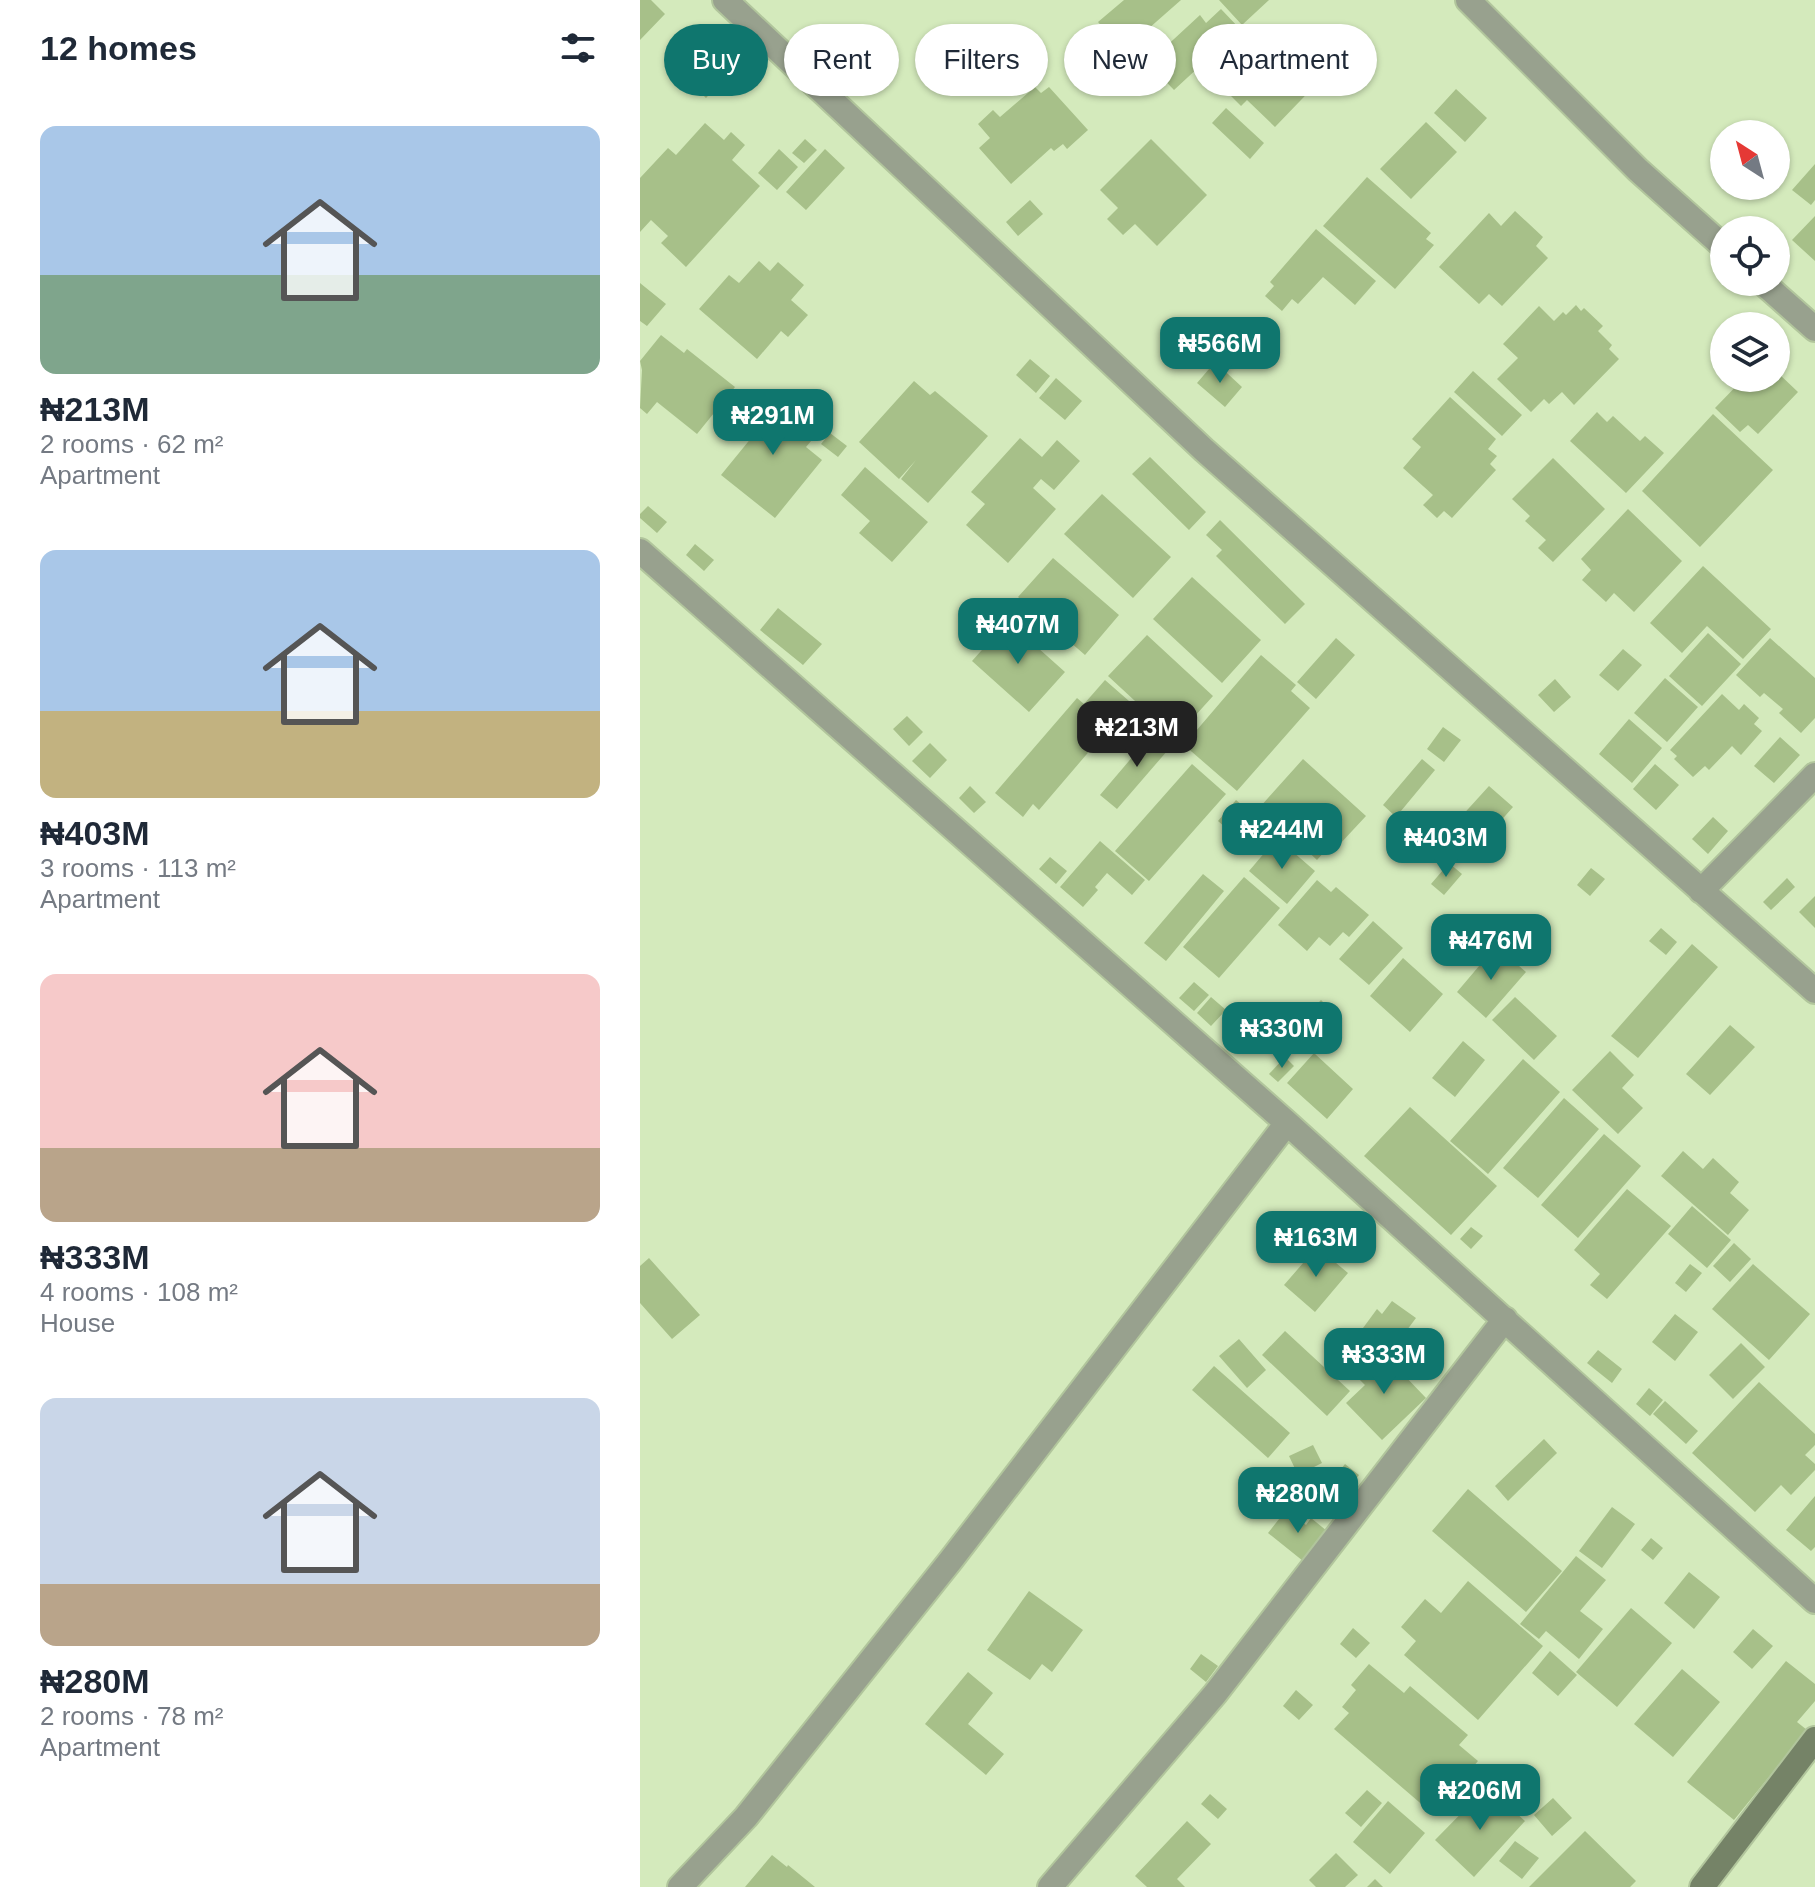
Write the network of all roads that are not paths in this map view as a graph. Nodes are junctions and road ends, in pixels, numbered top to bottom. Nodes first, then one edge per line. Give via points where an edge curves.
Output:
1 (725, 0) edge
2 (1468, 0) edge
3 (1710, 234) edge
4 (1778, 296) edge
5 (1815, 329) edge
6 (640, 551) edge
7 (1815, 775) edge
8 (1701, 891) junction
9 (1815, 991) edge
10 (1287, 1123) junction
11 (1505, 1319) junction
12 (1815, 1601) edge
13 (1815, 1739) edge
14 (680, 1887) edge
15 (1050, 1887) edge
16 (1702, 1887) edge

1 - 8 street via 1204,450
2 - 3 street
4 - 5 street
6 - 10 street
7 - 8 street
8 - 9 street
10 - 11 street
10 - 14 street via 951,1560 746,1817
11 - 12 street
11 - 15 street via 1215,1694
13 - 16 street

